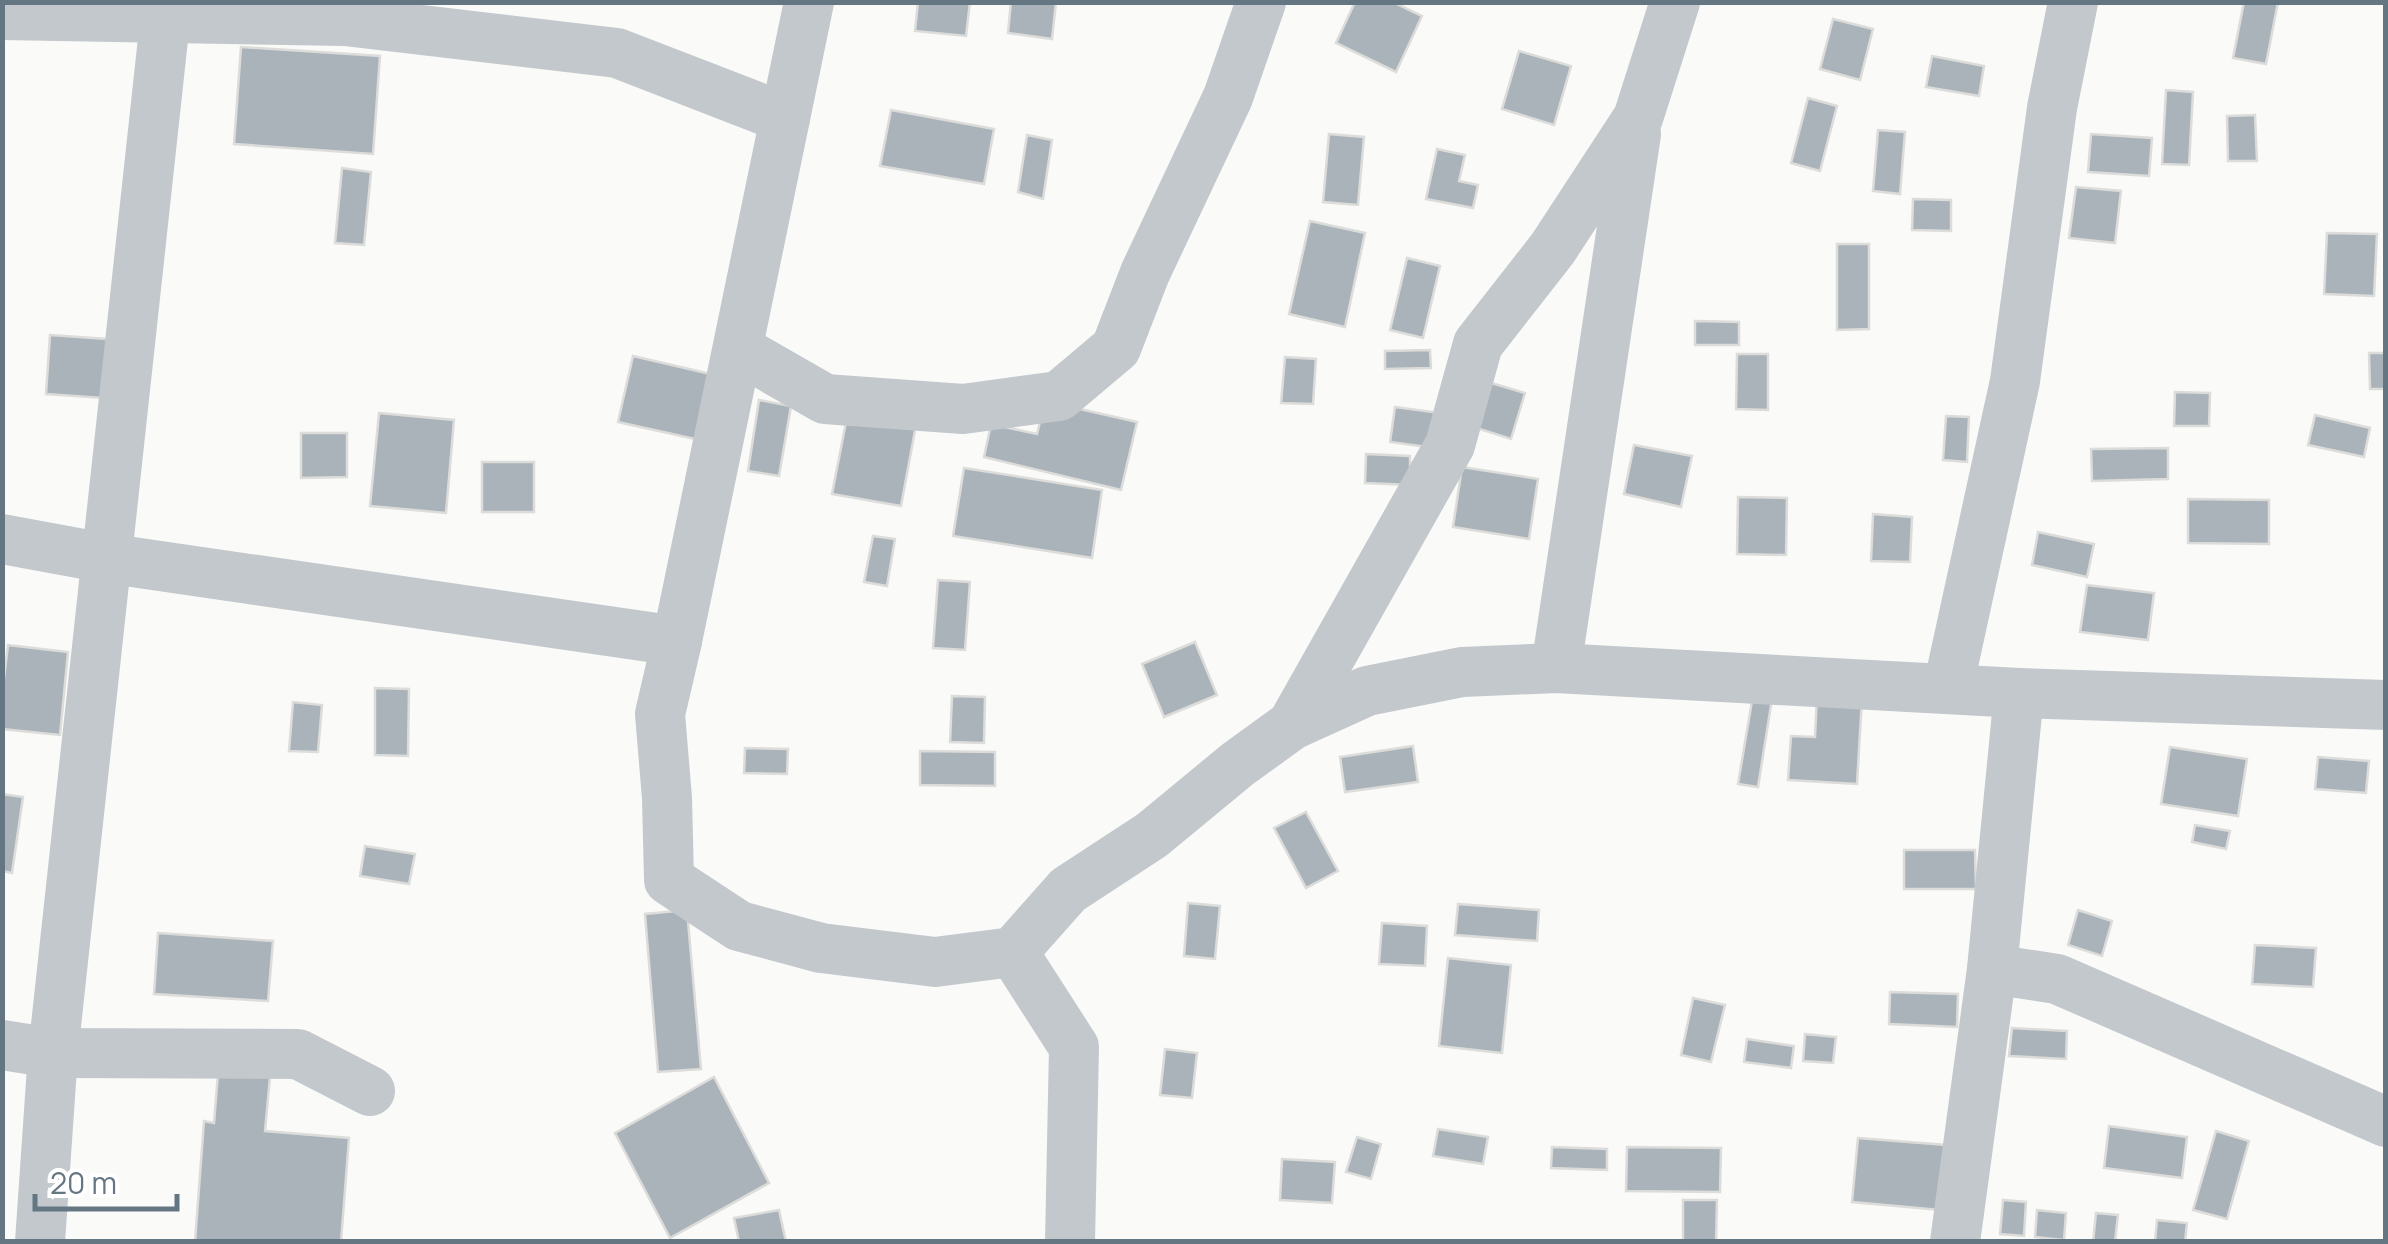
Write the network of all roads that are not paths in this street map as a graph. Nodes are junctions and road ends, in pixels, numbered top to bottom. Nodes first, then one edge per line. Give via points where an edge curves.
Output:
1 (809, 2) edge
2 (1261, 2) edge
3 (1675, 2) edge
4 (2073, 2) edge
5 (166, 11) edge
6 (2, 15) edge
7 (785, 118) junction
8 (1638, 118) junction
9 (738, 349) junction
10 (2, 539) edge
11 (105, 558) junction
12 (677, 641) junction
13 (1556, 668) junction
14 (1948, 688) junction
15 (2020, 693) junction
16 (2386, 705) edge
17 (1292, 726) junction
18 (1012, 952) junction
19 (1992, 969) junction
20 (2, 1045) edge
21 (53, 1053) junction
22 (370, 1091) dead end
23 (2386, 1122) edge
24 (1071, 1241) edge
25 (40, 1242) edge
26 (1955, 1242) edge

1 - 7 street
2 - 9 street via 1228,97 1116,348 1059,396 962,409 825,400
3 - 8 street
4 - 14 street via 2015,381
5 - 6 street
5 - 7 street via 345,20 617,53
5 - 11 street
7 - 9 street
8 - 13 street
8 - 17 street via 1553,248 1478,344 1450,445
9 - 12 street
10 - 11 street
11 - 12 street
11 - 21 street
12 - 18 street via 660,714 668,880 739,926 821,948 935,962
13 - 14 street
13 - 17 street via 1462,672 1367,691
14 - 15 street
15 - 16 street
15 - 19 street
17 - 18 street via 1068,890
18 - 24 street via 1074,1046
19 - 23 street via 2057,978
19 - 26 street
20 - 21 street
21 - 22 street via 298,1054
21 - 25 street

